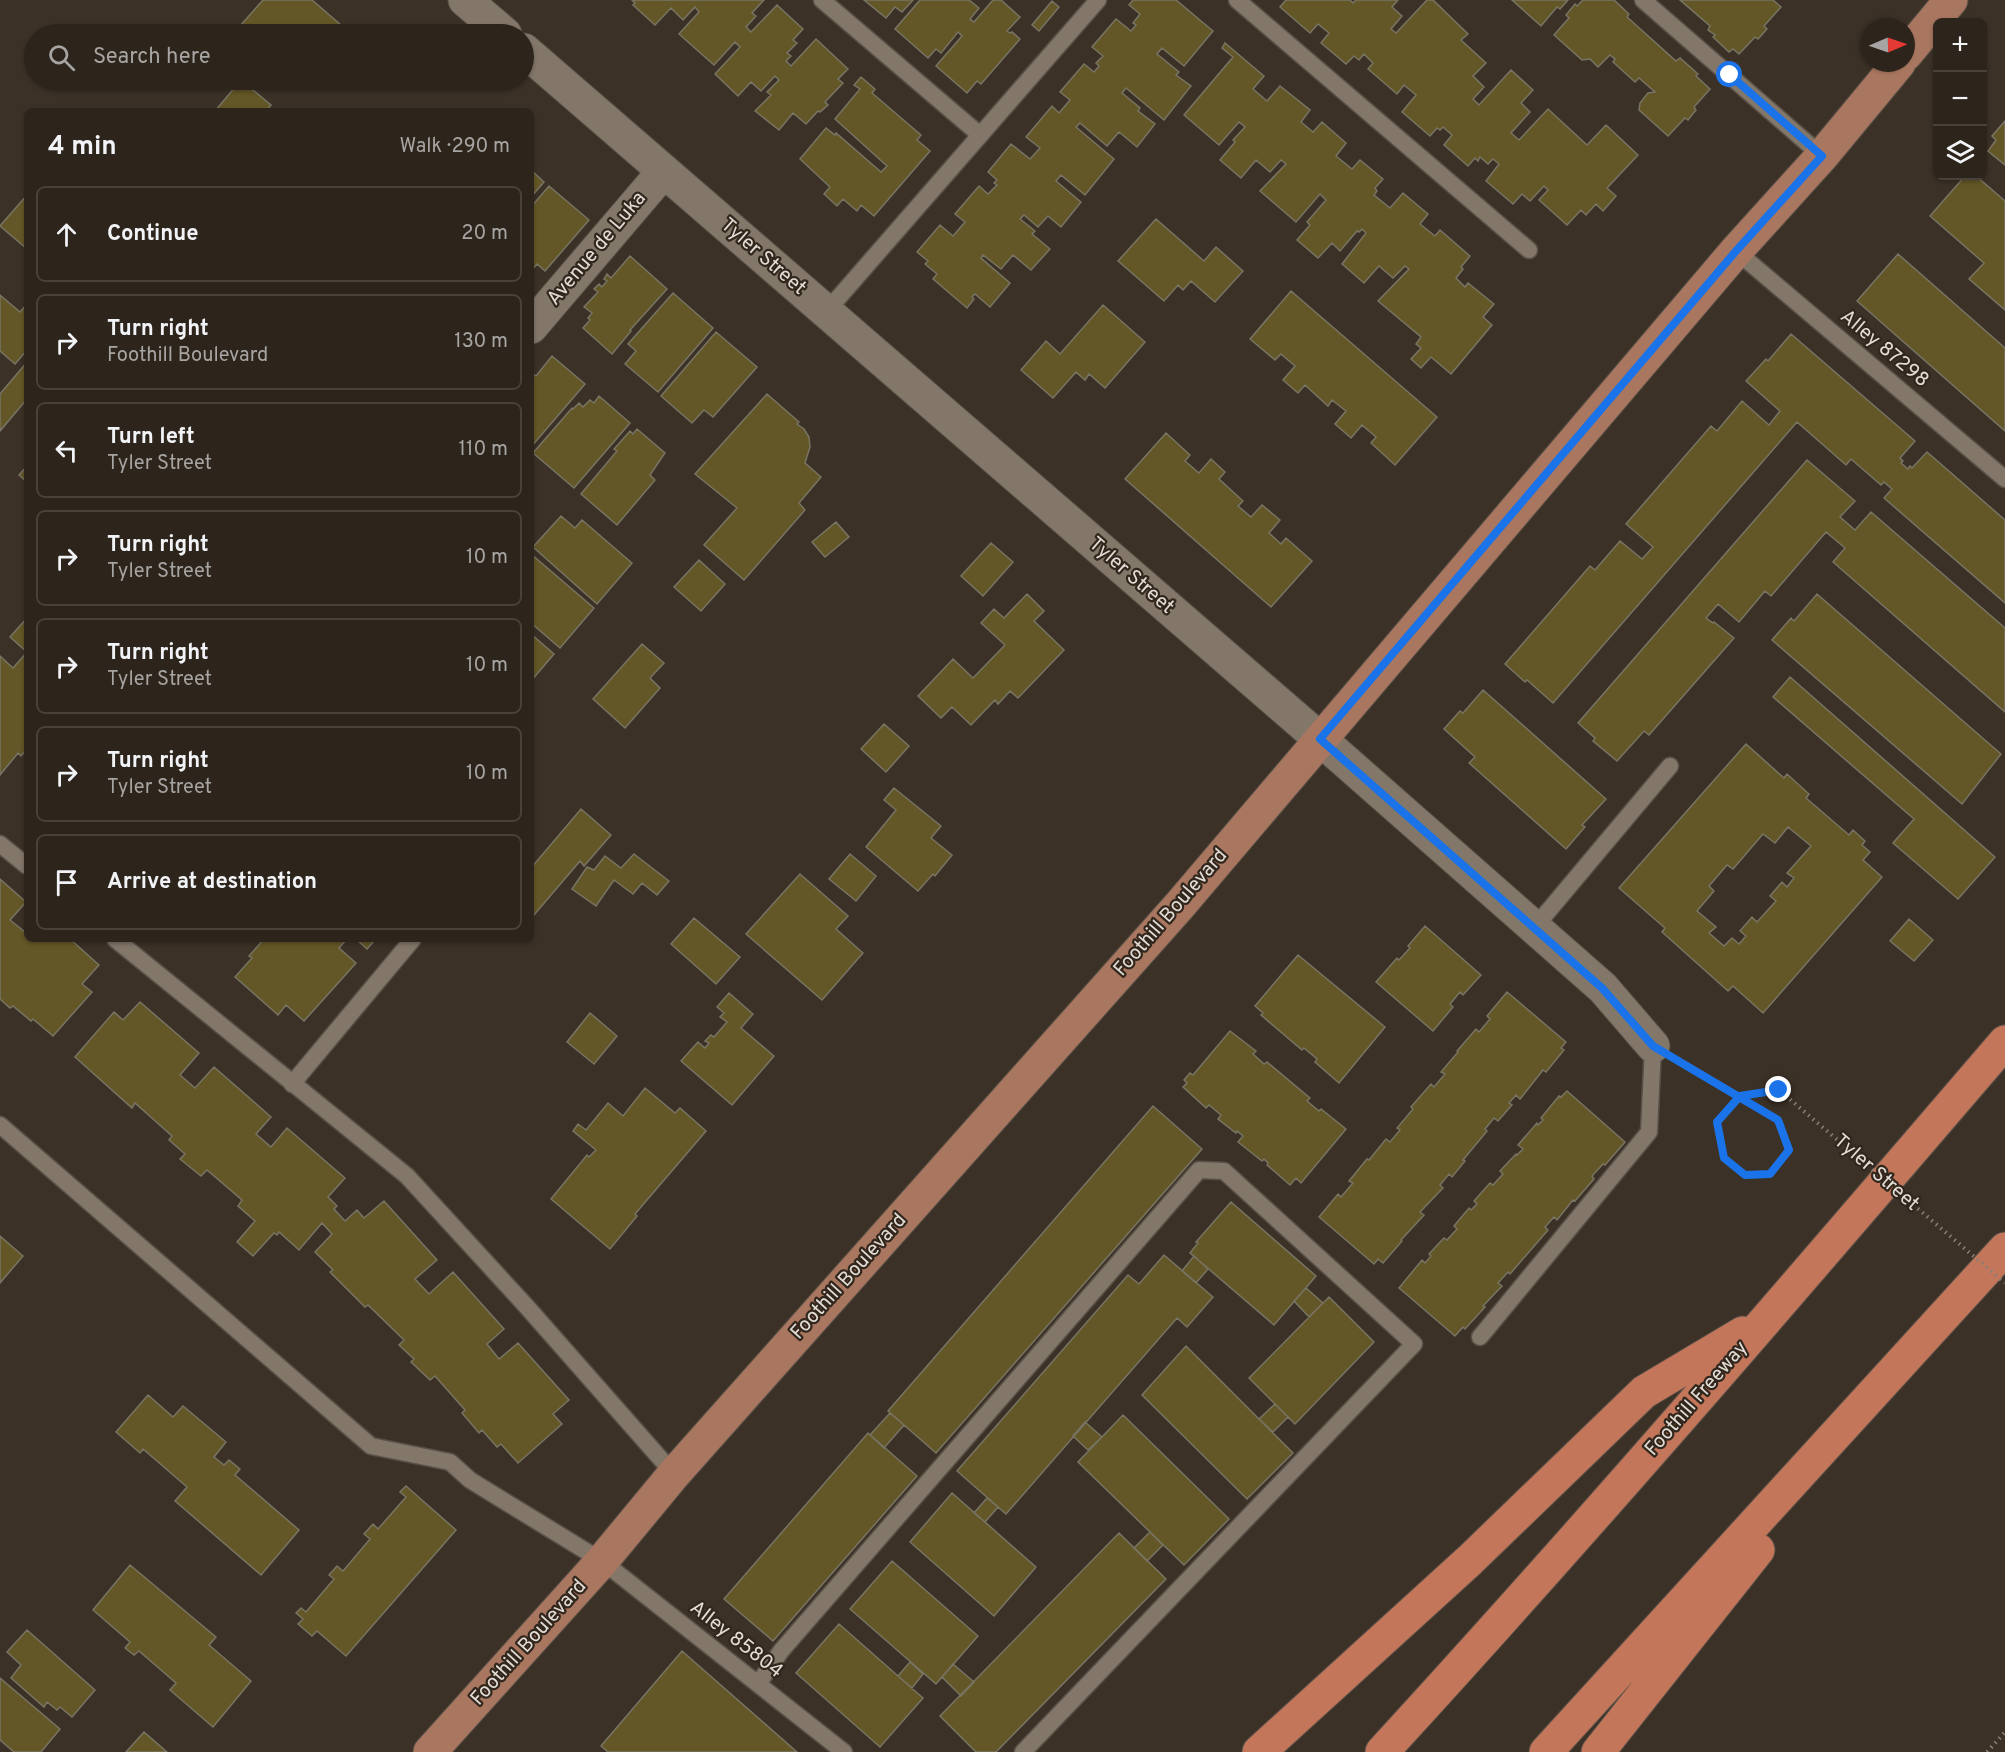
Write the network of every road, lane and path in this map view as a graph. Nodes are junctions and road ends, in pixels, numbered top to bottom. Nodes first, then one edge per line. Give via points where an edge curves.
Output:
1 (465, 0) edge
2 (822, 0) edge
3 (1098, 0) edge
4 (1237, 0) edge
5 (1643, 0) edge
6 (1951, 0) edge
7 (493, 24) edge
8 (1915, 43) edge
9 (534, 59) edge
10 (1892, 72) edge
11 (980, 135) junction
12 (1822, 156) junction
13 (664, 171) junction
14 (1528, 250) dead end
15 (1736, 251) junction
16 (826, 312) junction
17 (534, 323) edge
18 (2005, 479) edge
19 (1320, 739) junction
20 (1670, 766) dead end
21 (0, 844) edge
22 (24, 864) edge
23 (1534, 928) junction
24 (119, 942) edge
25 (410, 942) edge
26 (2005, 1042) edge
27 (1653, 1046) junction
28 (292, 1084) junction
29 (0, 1125) edge
30 (2005, 1249) edge
31 (2005, 1283) edge
32 (1768, 1318) junction
33 (1933, 1330) junction
34 (1480, 1337) dead end
35 (674, 1474) junction
36 (602, 1561) junction
37 (758, 1684) junction
38 (2005, 1732) edge
39 (430, 1752) edge
40 (844, 1752) edge
41 (1023, 1752) edge
42 (1259, 1752) edge
43 (1382, 1752) edge
44 (1546, 1752) edge
45 (1598, 1752) edge
46 (1987, 1752) edge

1 - 7 street
2 - 11 lane
3 - 11 lane
4 - 14 lane
5 - 12 lane
6 - 8 main road
9 - 13 street, Tyler Street
10 - 12 main road, Foothill Boulevard
11 - 16 lane
12 - 15 main road, Foothill Boulevard
13 - 16 street, Tyler Street
13 - 17 street, Avenue de Luka
15 - 18 lane, Alley 87298
15 - 19 main road, Foothill Boulevard
16 - 19 street, Tyler Street
19 - 23 street, Tyler Street
19 - 35 main road, Foothill Boulevard via 1180,905
20 - 23 lane
21 - 22 lane
23 - 27 street, Tyler Street via 1602,988
24 - 28 lane
25 - 28 lane
26 - 32 highway, Foothill Freeway
27 - 31 path, Tyler Street, bridge via 1778,1120 1789,1150 1770,1174 1745,1175 1724,1158 1717,1122 1740,1096 1779,1090
27 - 34 lane via 1649,1132
28 - 35 lane via 407,1176
29 - 36 lane, Alley 85804 via 371,1446 450,1462 470,1480
30 - 33 highway
32 - 42 highway via 1644,1392 1470,1560
32 - 43 highway, Foothill Freeway
33 - 44 highway
33 - 45 highway
35 - 36 main road, Foothill Boulevard
36 - 37 lane, Alley 85804
36 - 39 main road, Foothill Boulevard
37 - 40 lane, Alley 85804
37 - 41 lane via 781,1651 1199,1170 1224,1171 1414,1344
38 - 46 path

